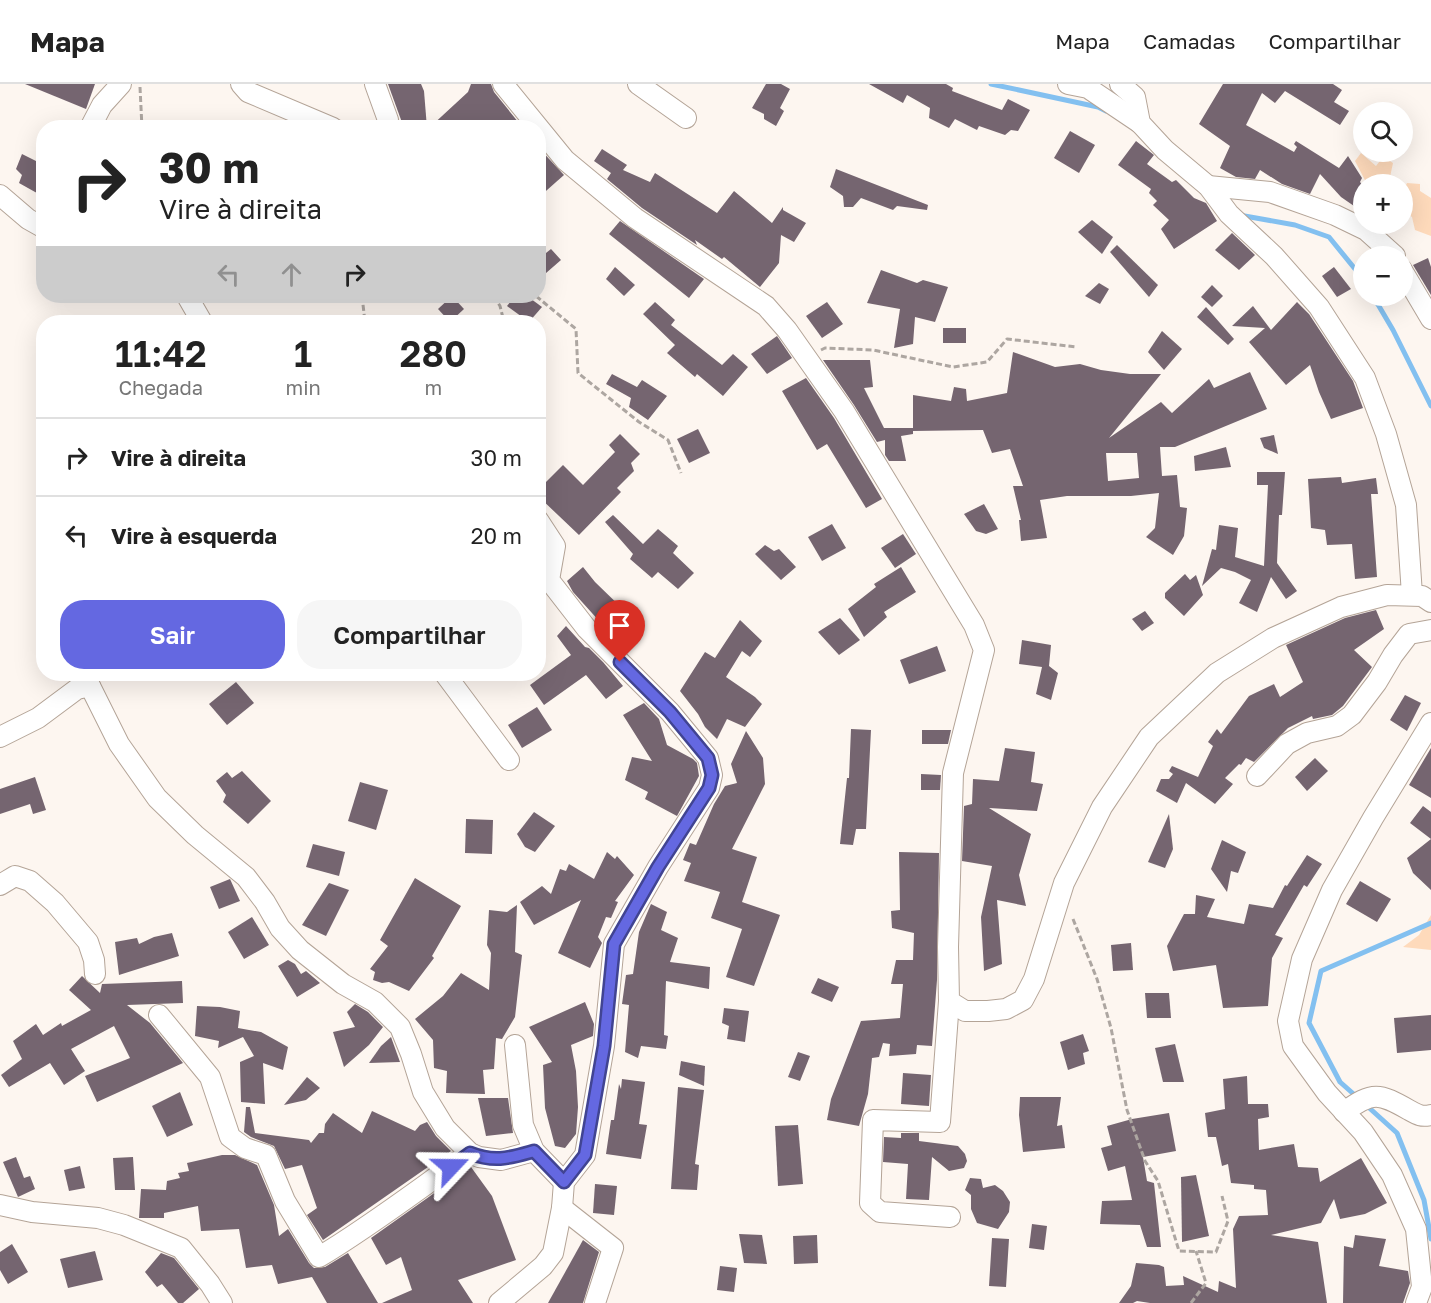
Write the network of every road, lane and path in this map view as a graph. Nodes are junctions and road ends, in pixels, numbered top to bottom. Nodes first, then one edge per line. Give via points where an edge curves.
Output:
1 (121, 84) edge
2 (140, 84) edge
3 (241, 84) edge
4 (375, 84) edge
5 (503, 84) edge
6 (638, 84) edge
7 (1068, 84) edge
8 (1120, 84) edge
9 (686, 118) dead end
10 (94, 120) edge
11 (142, 120) edge
12 (314, 120) edge
13 (388, 120) edge
14 (532, 120) edge
15 (1140, 123) junction
16 (546, 137) edge
17 (1208, 186) junction
18 (0, 195) edge
19 (36, 224) edge
20 (1384, 246) edge
21 (1413, 289) edge
22 (544, 303) edge
23 (1431, 319) edge
24 (1077, 347) dead end
25 (805, 355) junction
26 (681, 473) dead end
27 (546, 532) edge
28 (1412, 595) junction
29 (1431, 602) edge
30 (1431, 630) edge
31 (86, 681) edge
32 (88, 681) edge
33 (450, 681) edge
34 (1431, 723) edge
35 (0, 737) edge
36 (509, 760) dead end
37 (1257, 776) dead end
38 (0, 885) edge
39 (1072, 916) dead end
40 (94, 974) dead end
41 (949, 1001) junction
42 (159, 1015) dead end
43 (515, 1045) dead end
44 (1344, 1112) junction
45 (1431, 1115) edge
46 (534, 1151) junction
47 (470, 1153) junction
48 (564, 1182) junction
49 (1222, 1196) dead end
50 (0, 1205) edge
51 (562, 1208) junction
52 (950, 1217) dead end
53 (1196, 1251) junction
54 (222, 1303) edge
55 (499, 1303) edge
56 (595, 1303) edge
57 (1191, 1303) edge
58 (1416, 1303) edge

1 - 10 street
2 - 11 path
3 - 12 street via 248,92
4 - 13 street
5 - 14 street
6 - 9 street
7 - 15 street via 1088,88
8 - 15 street via 1135,97
15 - 17 street
16 - 25 street via 565,160 634,218 766,306
17 - 20 street via 1270,192 1335,215 1366,230
17 - 28 street via 1229,214 1274,256 1319,307 1365,378 1406,505
18 - 19 street
21 - 23 street
22 - 26 path via 576,329 578,373 668,440
24 - 25 path via 1007,339 987,362 954,367 873,350 825,348
25 - 41 street via 844,411 974,625 984,650 953,774
27 - 48 street via 555,546 549,580 587,629 670,712 708,758 712,775 709,788 614,944 604,1046 585,1155
28 - 29 street
28 - 41 street via 1386,595 1341,607 1273,638 1217,674 1149,737 1102,807 1064,883 1034,979 1023,1000 1006,1009 988,1011 965,1011
30 - 37 street via 1410,634 1352,715 1337,726 1307,733 1287,744
31 - 35 street via 38,718
32 - 47 street via 119,744 157,798 246,877 300,950 343,984 375,1002 400,1028 423,1092 445,1128
33 - 36 street
34 - 44 street via 1332,890 1297,980 1288,1021 1293,1046
38 - 40 street via 15,876 30,881 55,903 88,942
39 - 53 path via 1097,979 1127,1110 1145,1161 1158,1181 1179,1251
41 - 52 street via 940,1122 873,1120 870,1203 880,1212
42 - 47 street via 210,1077 230,1137 244,1148 266,1155 285,1201 319,1257
43 - 46 street via 523,1125
44 - 45 street via 1361,1100 1378,1096 1421,1117
44 - 58 street via 1392,1175 1416,1229 1422,1287
46 - 47 street via 501,1160
46 - 48 street
48 - 51 street
49 - 53 path via 1228,1221 1216,1252
50 - 54 street via 98,1218 181,1248
51 - 55 street via 553,1253
51 - 56 street via 613,1248
53 - 57 path via 1206,1283

